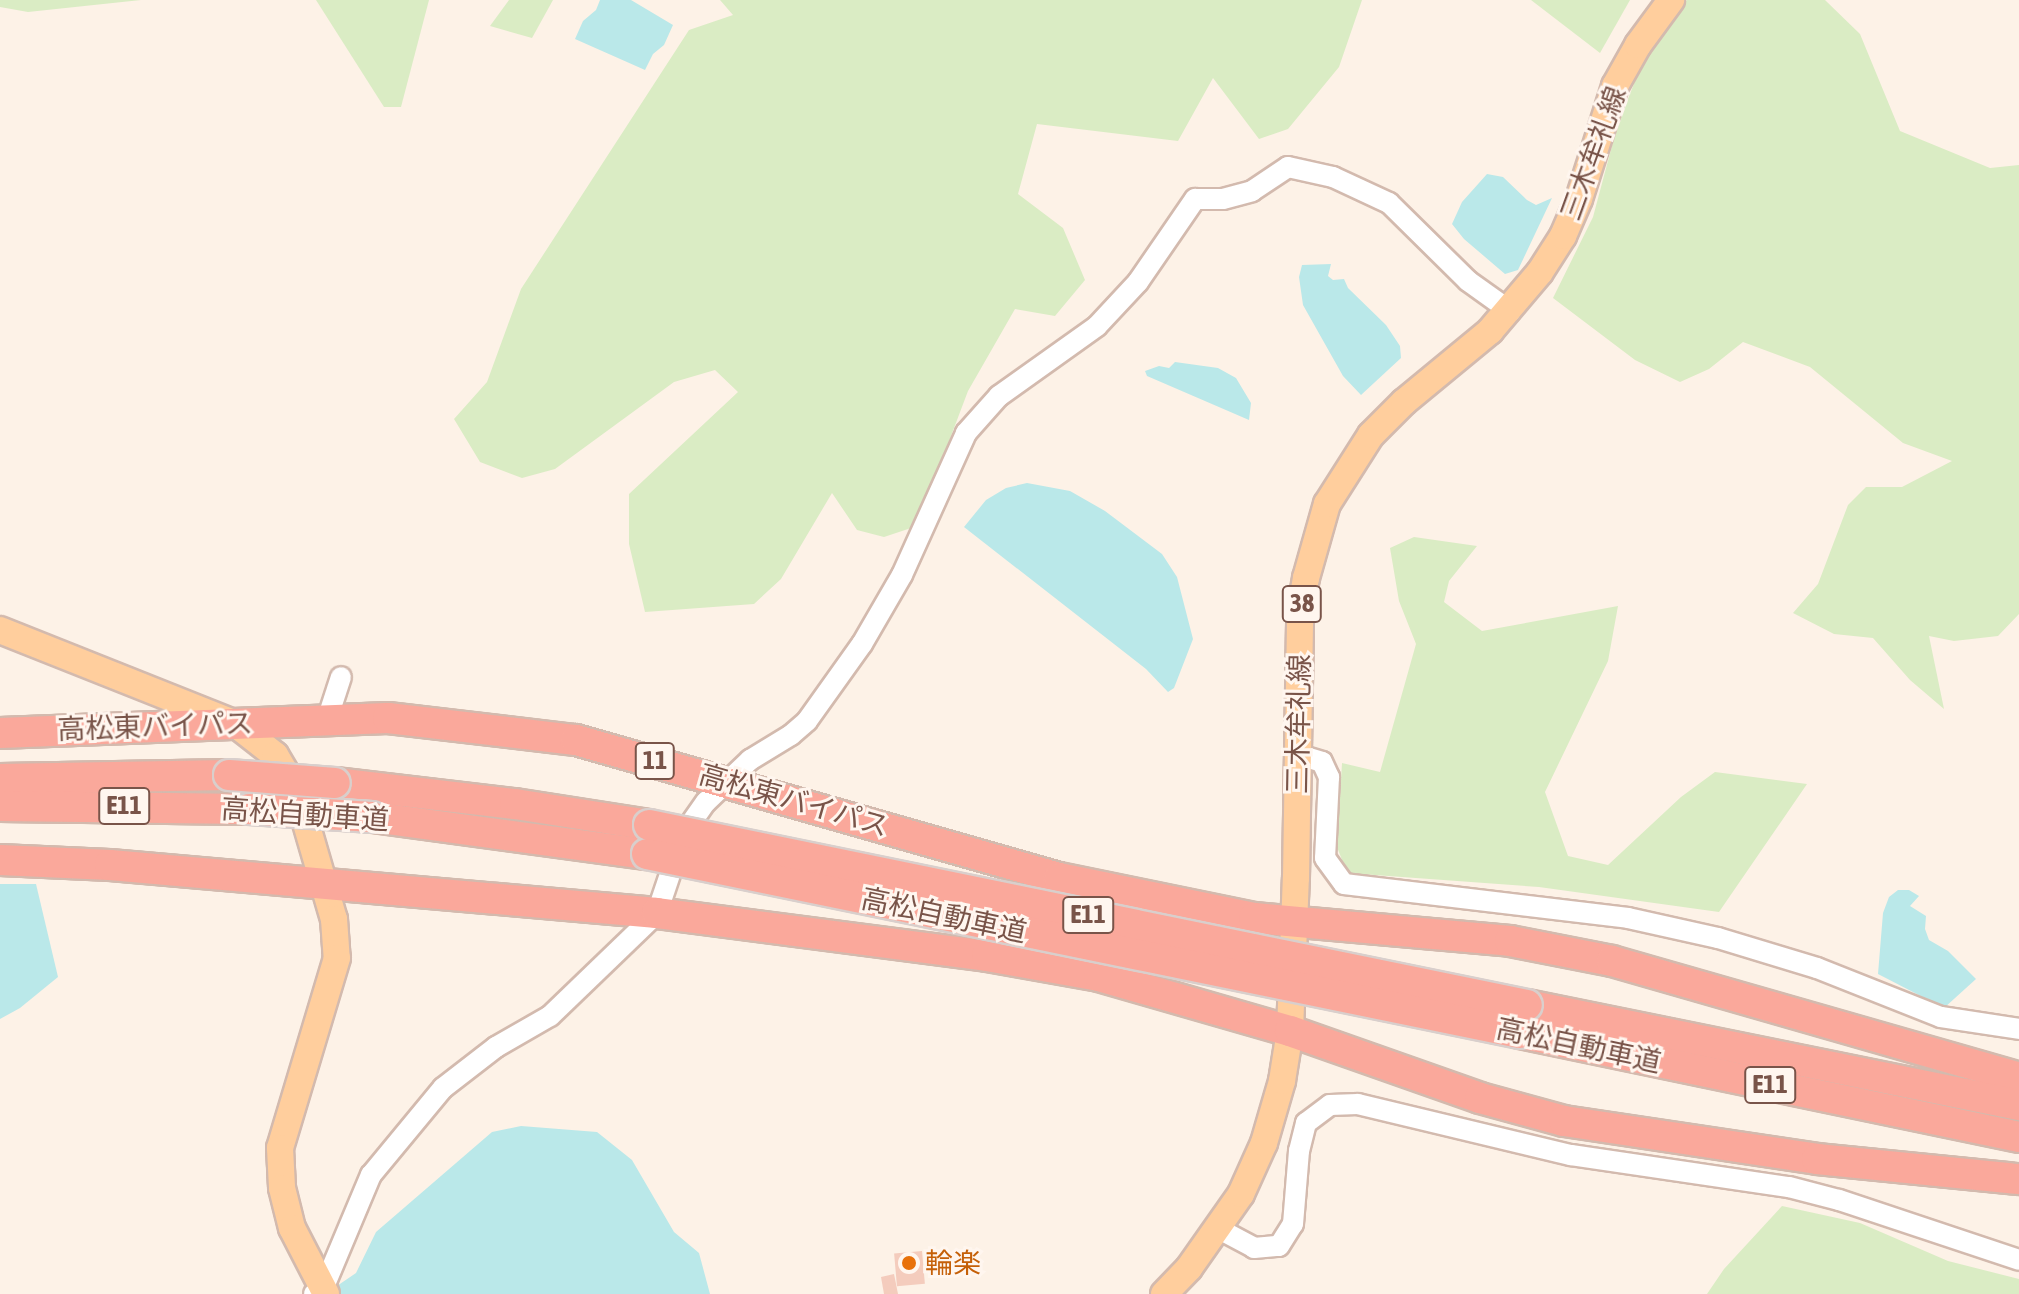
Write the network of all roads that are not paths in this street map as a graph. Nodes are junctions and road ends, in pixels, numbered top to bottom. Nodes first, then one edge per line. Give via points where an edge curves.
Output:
1 (1671, 0) edge
2 (1510, 311) junction
3 (0, 630) edge
4 (341, 677) dead end
5 (327, 720) junction
6 (234, 723) junction
7 (0, 733) edge
8 (1296, 754) junction
9 (0, 779) edge
10 (728, 782) junction
11 (0, 806) edge
12 (648, 840) junction
13 (0, 860) edge
14 (324, 884) junction
15 (657, 913) junction
16 (1294, 922) junction
17 (1524, 1019) junction
18 (2019, 1029) edge
19 (1290, 1031) junction
20 (2019, 1078) edge
21 (2019, 1105) edge
22 (2019, 1137) edge
23 (2019, 1179) edge
24 (1219, 1229) junction
25 (2019, 1260) edge
26 (321, 1292) edge
27 (1164, 1294) edge

1 - 2 main road, 三木牟礼線 / 38 via 1615,86 1563,236
2 - 8 main road, 三木牟礼線 / 38 via 1371,435 1327,504 1300,612
2 - 10 street via 1468,281 1389,203 1333,177 1288,167 1252,191 1195,199 1138,282 1097,326 999,396 966,433 902,575 862,644 807,721
3 - 6 main road
4 - 5 street
5 - 6 highway, 高松東バイパス / 11
5 - 10 highway, 高松東バイパス / 11 via 388,718 576,740
6 - 7 highway, 高松東バイパス / 11
6 - 14 main road via 275,755 297,792
8 - 16 main road, 三木牟礼線 / 38
8 - 18 street via 1322,762 1329,777 1325,858 1344,884 1628,918 1817,968 1941,1017
9 - 12 highway, 高松自動車道 / E11, bridge via 229,775 335,783 515,804
10 - 15 street via 684,833
10 - 16 highway, 高松東バイパス / 11 via 1059,878
11 - 12 highway, 高松自動車道 / E11, bridge via 249,809
12 - 17 highway, 高松自動車道 / E11, bridge
13 - 14 highway
14 - 15 highway
14 - 26 main road via 337,958 280,1148 292,1228
15 - 19 highway via 1099,976
15 - 26 street via 550,1016 496,1047 443,1088 371,1175
16 - 19 main road, 三木牟礼線 / 38
16 - 20 highway, 高松東バイパス via 1510,941 1612,961
17 - 21 highway, 高松自動車道 / E11
17 - 22 highway, 高松自動車道 / E11
19 - 23 highway via 1480,1098 1564,1121 1817,1159
19 - 24 main road, 三木牟礼線 / 38 via 1264,1143
24 - 25 street via 1254,1248 1279,1246 1293,1224 1306,1123 1330,1105 1358,1104 1571,1155 1789,1187
24 - 27 main road, 三木牟礼線 / 38

